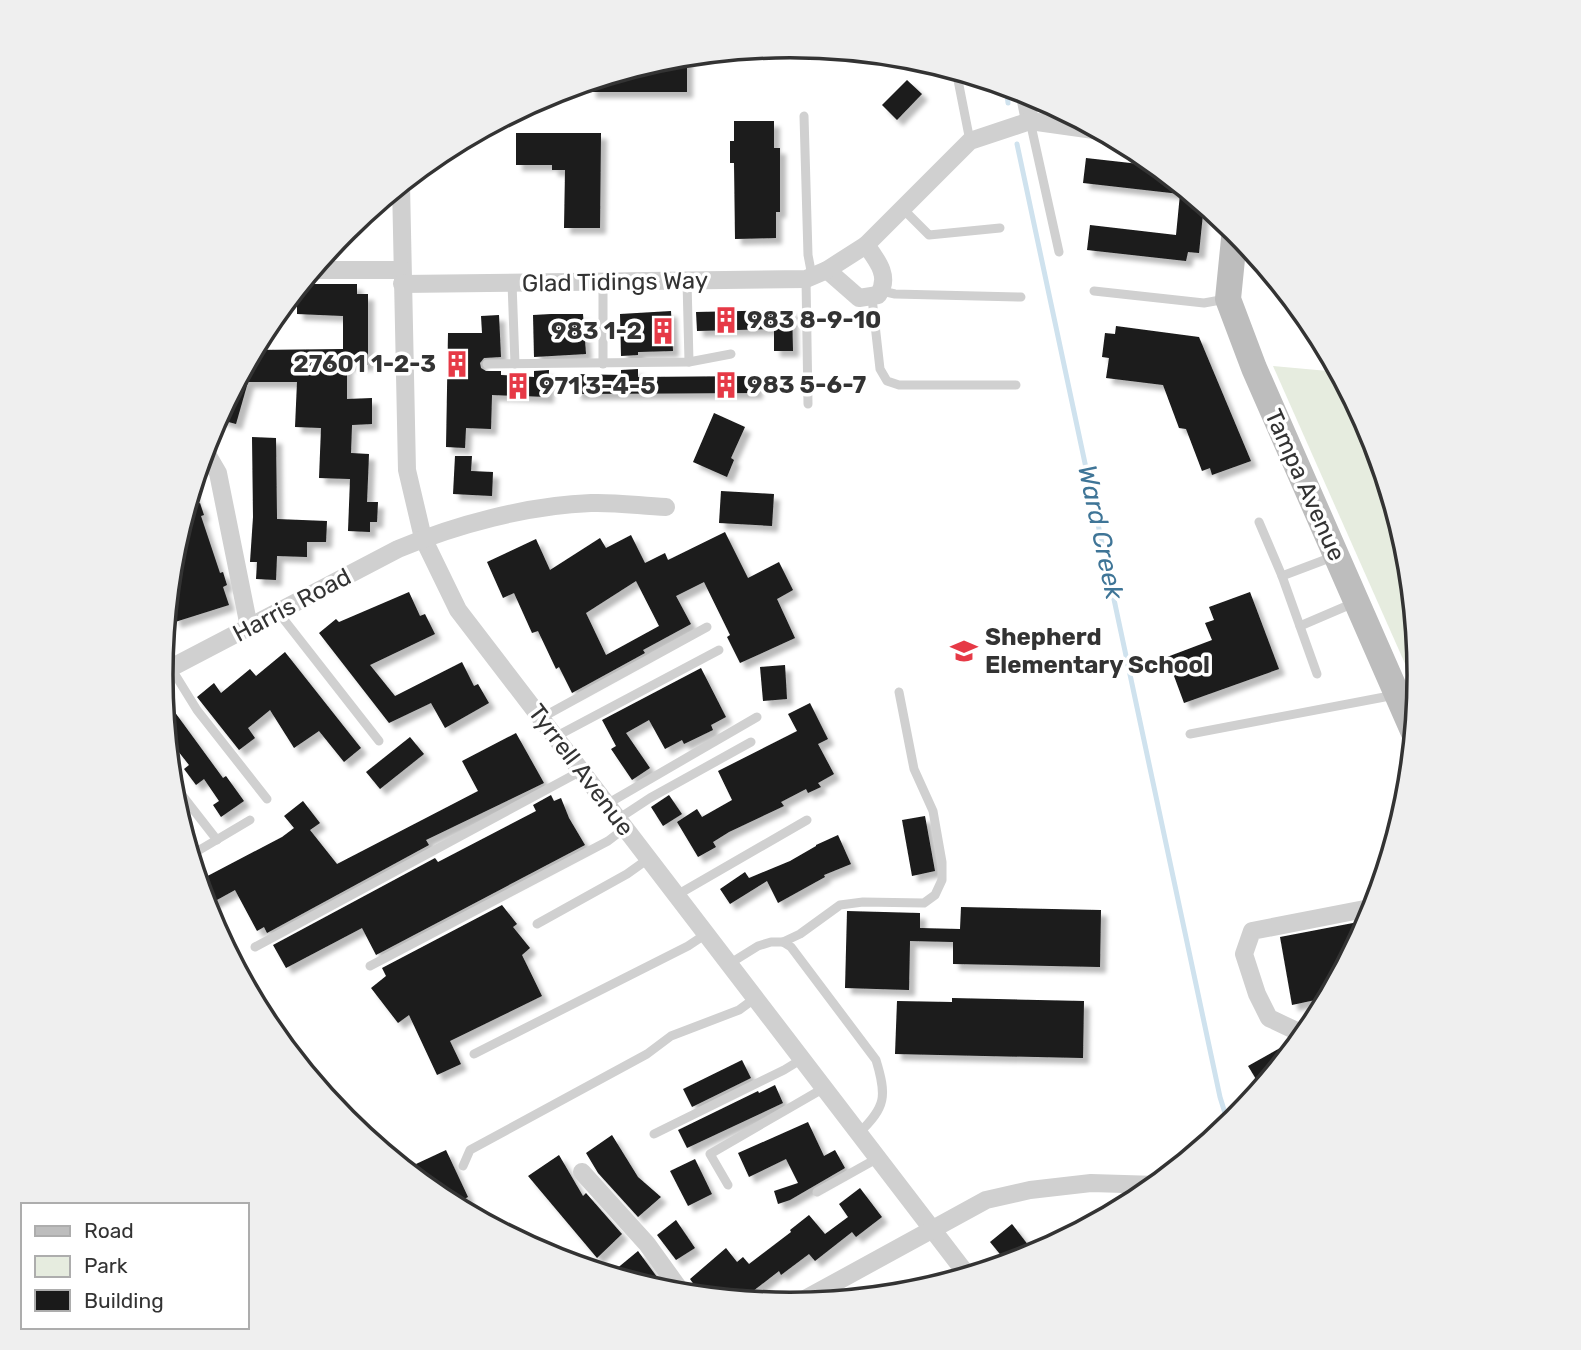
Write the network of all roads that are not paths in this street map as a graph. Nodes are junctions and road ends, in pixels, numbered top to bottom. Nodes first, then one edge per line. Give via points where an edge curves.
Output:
1 (958, 81) edge
2 (1027, 105) edge
3 (804, 117) dead end
4 (1030, 121) junction
5 (1076, 127) edge
6 (970, 141) junction
7 (401, 197) edge
8 (902, 208) junction
9 (1000, 228) dead end
10 (866, 245) junction
11 (1233, 246) edge
12 (1059, 252) dead end
13 (324, 271) edge
14 (815, 275) junction
15 (402, 277) junction
16 (687, 281) junction
17 (603, 282) junction
18 (512, 283) junction
19 (1094, 291) dead end
20 (877, 294) junction
21 (1020, 297) dead end
22 (1228, 299) junction
23 (731, 354) dead end
24 (690, 362) junction
25 (487, 364) dead end
26 (515, 364) junction
27 (603, 364) junction
28 (1016, 385) dead end
29 (808, 404) dead end
30 (212, 461) edge
31 (666, 507) dead end
32 (1259, 522) dead end
33 (423, 538) junction
34 (1336, 555) junction
35 (1282, 576) junction
36 (1357, 601) junction
37 (278, 612) junction
38 (1300, 626) junction
39 (249, 627) junction
40 (708, 627) dead end
41 (719, 650) dead end
42 (173, 666) edge
43 (1317, 674) dead end
44 (173, 679) edge
45 (899, 692) dead end
46 (1397, 695) junction
47 (1406, 715) edge
48 (757, 717) dead end
49 (541, 718) junction
50 (1190, 734) dead end
51 (555, 737) junction
52 (379, 741) dead end
53 (751, 742) dead end
54 (581, 771) junction
55 (186, 799) edge
56 (267, 799) dead end
57 (617, 817) junction
58 (250, 820) dead end
59 (807, 820) dead end
60 (217, 840) junction
61 (199, 850) edge
62 (648, 859) junction
63 (677, 895) junction
64 (1362, 910) edge
65 (537, 924) dead end
66 (706, 934) junction
67 (783, 942) junction
68 (255, 947) dead end
69 (729, 964) junction
70 (370, 966) dead end
71 (754, 999) junction
72 (1295, 1030) edge
73 (474, 1054) dead end
74 (802, 1059) junction
75 (824, 1088) junction
76 (859, 1133) junction
77 (654, 1134) dead end
78 (878, 1158) junction
79 (463, 1166) dead end
80 (582, 1172) dead end
81 (1138, 1184) edge
82 (728, 1185) dead end
83 (817, 1192) dead end
84 (933, 1231) junction
85 (961, 1267) edge
86 (674, 1281) edge
87 (820, 1291) edge

1 - 6 lane
2 - 4 street
3 - 14 lane via 808,255
4 - 5 street
4 - 6 street
4 - 12 lane
6 - 8 street
7 - 15 street, Tyrrell Avenue
8 - 9 lane via 929,235
8 - 10 street
10 - 14 street
10 - 20 street via 884,279
11 - 22 street, Tampa Avenue
13 - 15 street, Glad Tidings Way
14 - 16 street, Glad Tidings Way
14 - 20 street via 859,298
14 - 29 lane
15 - 18 street, Glad Tidings Way
15 - 33 street, Tyrrell Avenue via 407,470
16 - 17 street, Glad Tidings Way
16 - 24 lane
17 - 18 street, Glad Tidings Way
17 - 27 lane
18 - 26 lane
19 - 22 lane via 1204,303
20 - 21 lane
20 - 28 lane via 880,369 887,381 899,385
22 - 34 street, Tampa Avenue
23 - 24 lane
24 - 27 lane
25 - 26 lane
26 - 27 lane
30 - 39 street via 218,473
31 - 33 street, Harris Road via 593,503 537,507
32 - 35 lane
33 - 37 street, Harris Road
33 - 49 street, Tyrrell Avenue via 458,610
34 - 35 lane
34 - 36 street, Tampa Avenue
35 - 38 lane
36 - 38 lane
36 - 46 street, Tampa Avenue
37 - 39 street, Harris Road
37 - 52 lane
38 - 43 lane
39 - 42 street, Harris Road
40 - 49 lane
41 - 51 lane
44 - 56 lane
45 - 67 lane via 914,769 933,811 942,880 935,895 924,903 840,905
46 - 47 street, Tampa Avenue
46 - 50 lane
48 - 57 lane
49 - 51 street, Tyrrell Avenue
51 - 54 street, Tyrrell Avenue
53 - 57 lane
54 - 57 street, Tyrrell Avenue
54 - 68 lane
55 - 60 lane
57 - 62 street, Tyrrell Avenue
57 - 70 lane via 608,841
58 - 60 lane
59 - 63 lane
60 - 61 lane
62 - 63 street, Tyrrell Avenue
62 - 65 lane
63 - 66 street, Tyrrell Avenue
64 - 72 street via 1252,931 1244,954 1257,994 1269,1018
66 - 69 street, Tyrrell Avenue
66 - 73 lane
67 - 69 lane via 758,946
67 - 76 lane via 876,1060 882,1105
69 - 71 street, Tyrrell Avenue
71 - 74 street, Tyrrell Avenue
71 - 79 lane via 739,1010 671,1036 647,1054 470,1150
74 - 75 street, Tyrrell Avenue
74 - 77 lane
75 - 76 street, Tyrrell Avenue
75 - 82 lane via 710,1154
76 - 78 street, Tyrrell Avenue
78 - 83 lane
78 - 84 street, Tyrrell Avenue
80 - 86 street via 648,1244
81 - 84 street via 1091,1183 1030,1190 986,1200
84 - 85 street, Tyrrell Avenue
84 - 87 street

